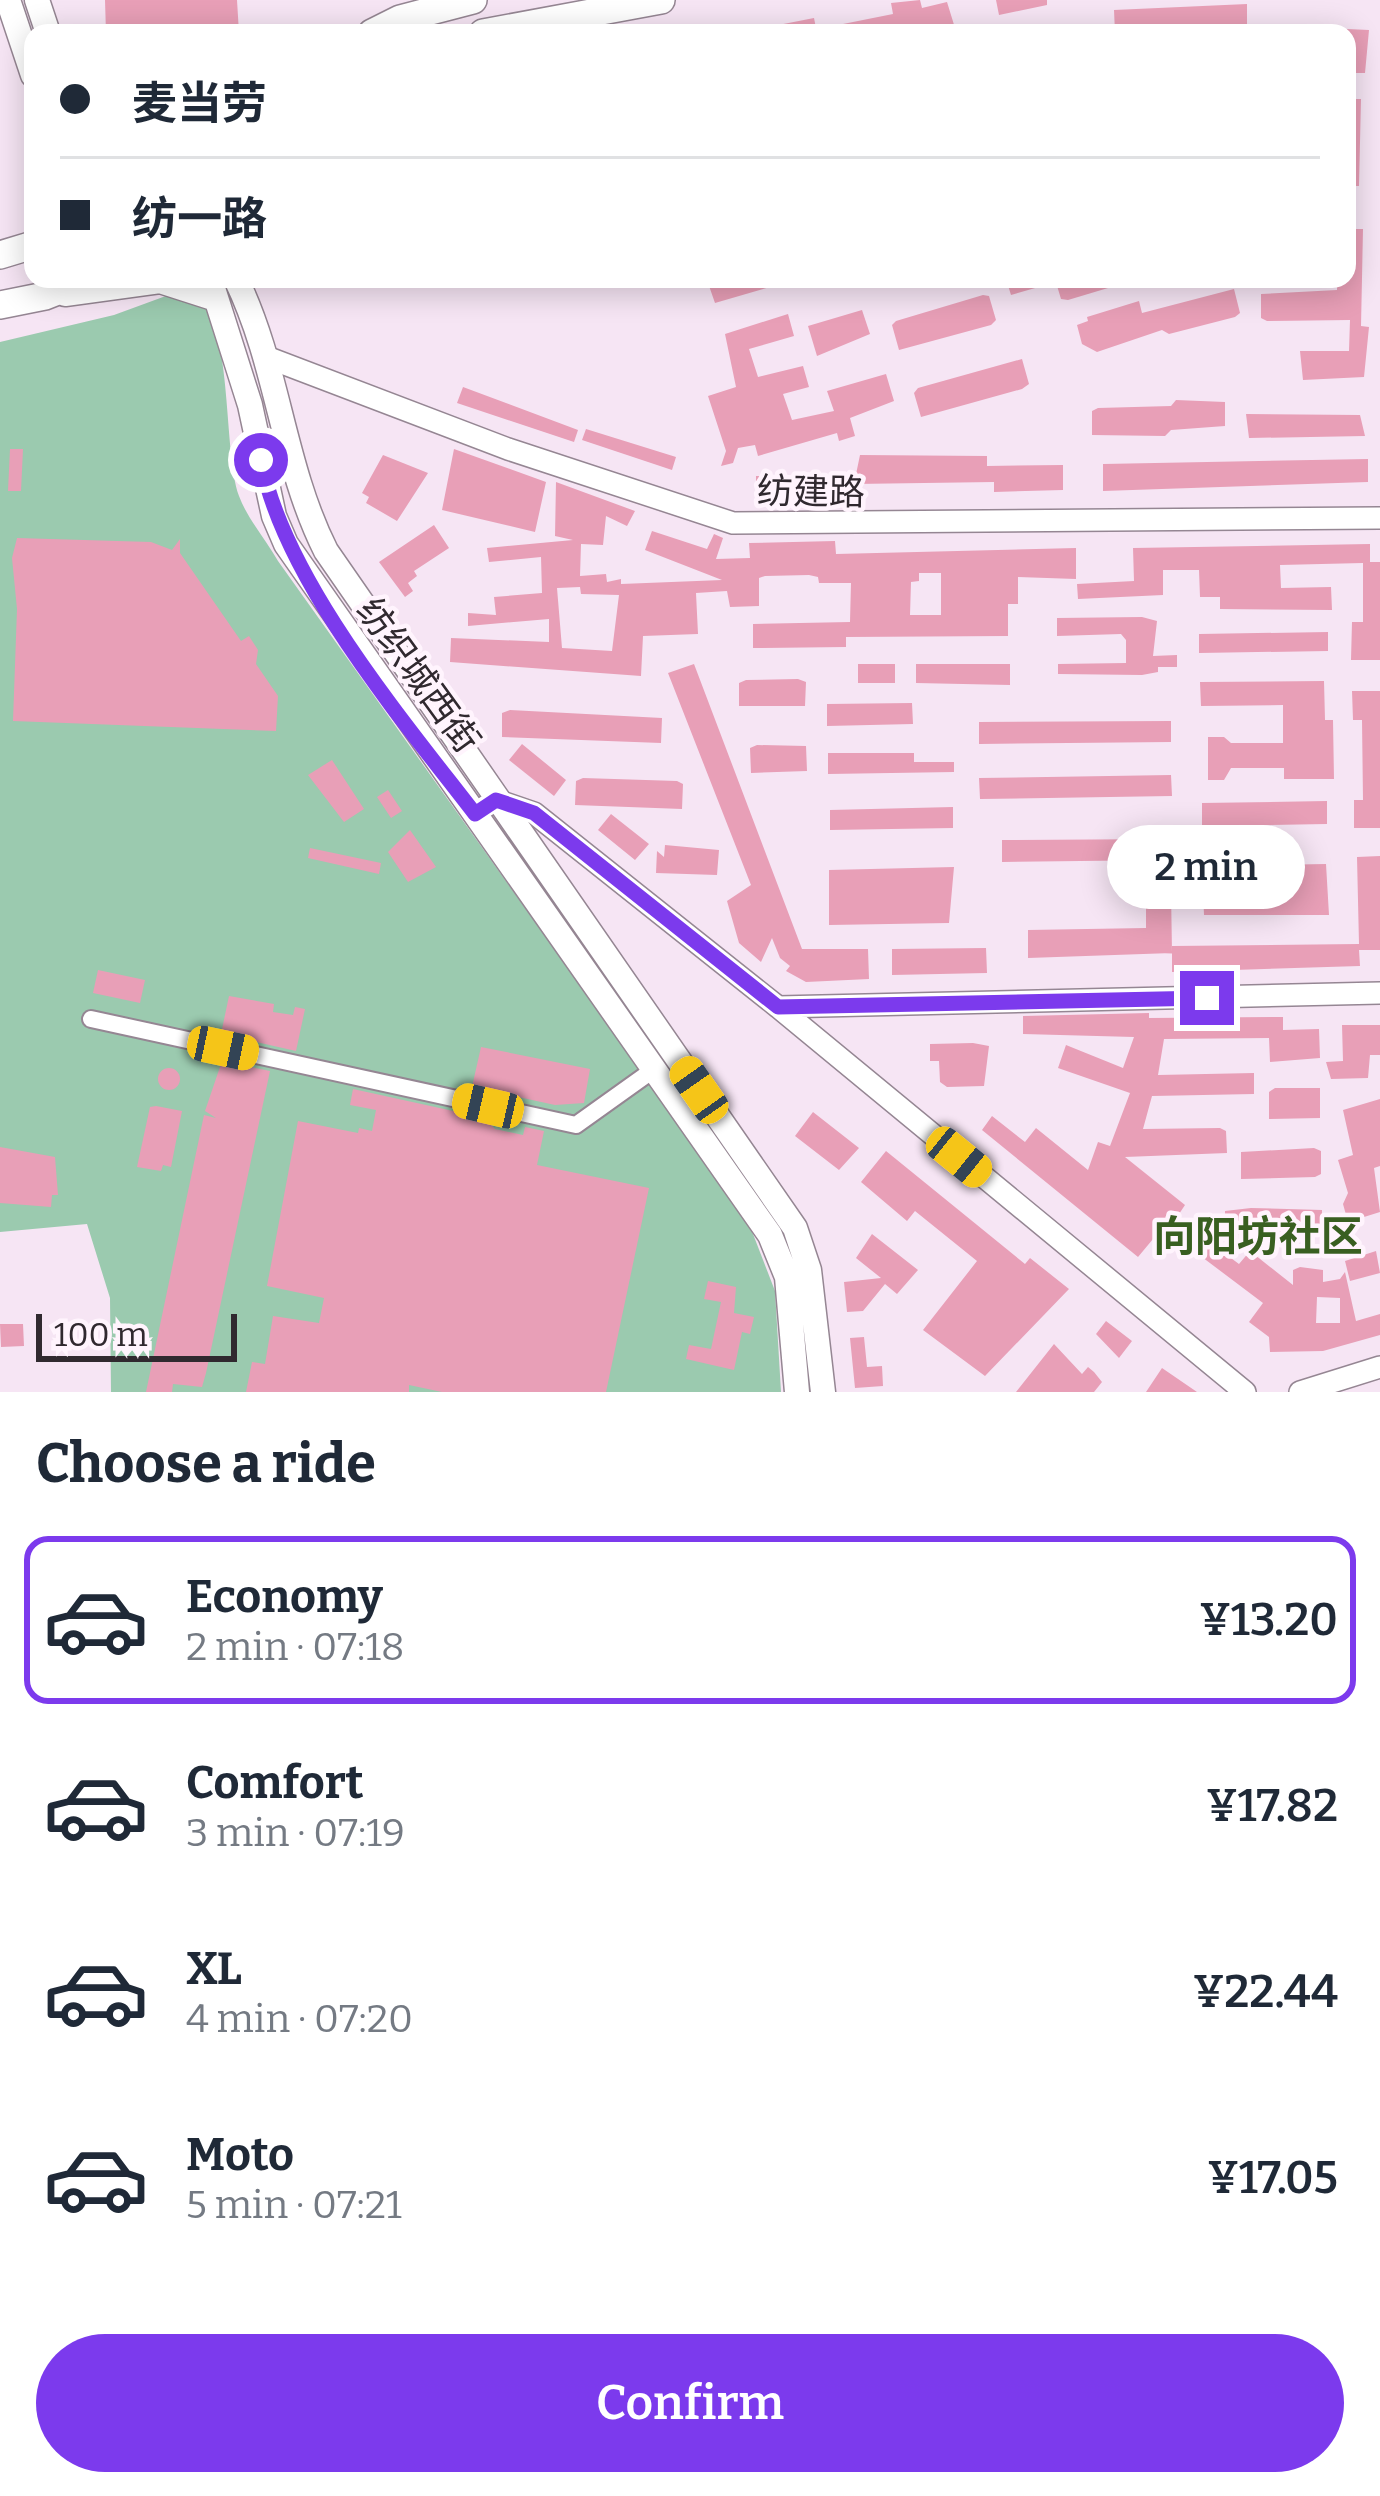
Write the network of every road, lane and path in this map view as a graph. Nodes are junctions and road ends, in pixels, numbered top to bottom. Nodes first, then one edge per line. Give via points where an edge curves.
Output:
1 (8, 0) edge
2 (473, 0) edge
3 (661, 0) edge
4 (390, 24) edge
5 (532, 24) edge
6 (24, 47) edge
7 (65, 288) edge
8 (106, 288) edge
9 (242, 288) edge
10 (213, 289) edge
11 (45, 296) junction
12 (0, 304) edge
13 (269, 358) junction
14 (1380, 518) edge
15 (486, 807) junction
16 (1380, 993) edge
17 (778, 1007) junction
18 (91, 1019) dead end
19 (653, 1070) junction
20 (1380, 1367) edge
21 (796, 1392) edge
22 (823, 1392) edge
23 (1245, 1392) edge
24 (1300, 1392) edge

1 - 6 main road
2 - 4 main road
3 - 5 main road
7 - 11 main road
8 - 11 main road
9 - 13 main road, 纺织城西街
10 - 15 main road, 纺织城西街 via 286,544
11 - 12 main road
13 - 14 street, 纺建路 via 733,523
13 - 15 main road, 纺织城西街 via 297,489 326,551
15 - 17 street via 534,813
15 - 19 main road, 纺织城西街
15 - 22 main road, 纺织城西街 via 795,1228 809,1270
16 - 17 street
17 - 23 street
18 - 19 street via 575,1125
19 - 21 main road, 纺织城西街 via 778,1252 789,1290
20 - 24 street

